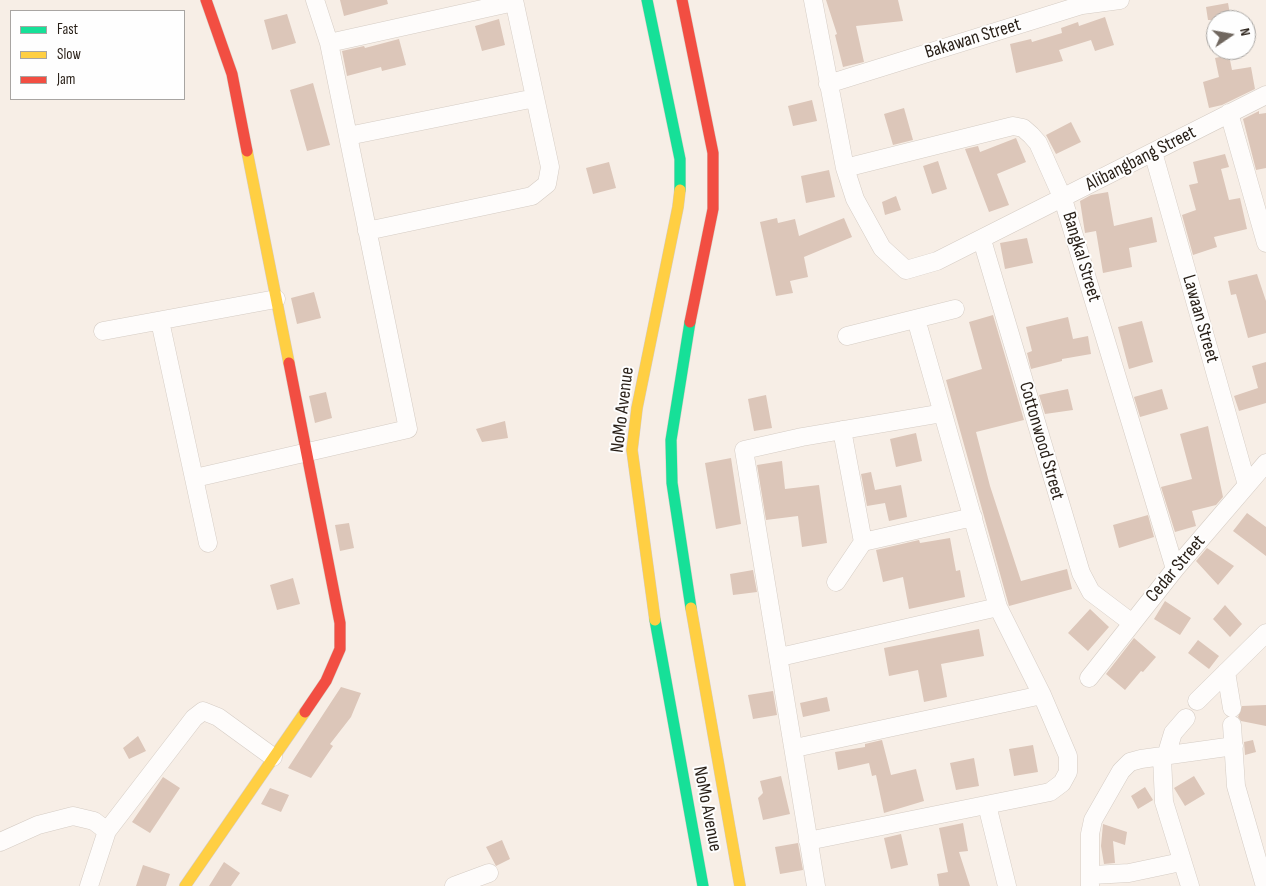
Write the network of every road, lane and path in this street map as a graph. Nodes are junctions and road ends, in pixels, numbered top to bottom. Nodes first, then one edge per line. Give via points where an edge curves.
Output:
1 (206, 0) edge
2 (315, 0) edge
3 (647, 0) edge
4 (682, 0) edge
5 (813, 0) edge
6 (1120, 0) edge
7 (514, 1) edge
8 (329, 43) junction
9 (828, 84) junction
10 (1266, 95) edge
11 (536, 98) junction
12 (1229, 113) junction
13 (348, 136) junction
14 (1153, 152) junction
15 (845, 168) junction
16 (1063, 199) junction
17 (368, 231) junction
18 (982, 240) junction
19 (1266, 243) edge
20 (276, 300) junction
21 (955, 309) dead end
22 (916, 319) junction
23 (160, 321) junction
24 (103, 331) dead end
25 (847, 336) dead end
26 (943, 413) junction
27 (842, 430) junction
28 (306, 453) junction
29 (1266, 463) edge
30 (195, 478) junction
31 (1247, 485) junction
32 (973, 517) junction
33 (863, 542) junction
34 (208, 544) dead end
35 (1175, 569) junction
36 (836, 582) dead end
37 (998, 606) junction
38 (1132, 623) junction
39 (1266, 633) edge
40 (780, 657) junction
41 (1226, 672) junction
42 (1089, 678) dead end
43 (1042, 695) junction
44 (1197, 701) dead end
45 (1186, 718) dead end
46 (1234, 746) junction
47 (795, 748) junction
48 (273, 757) junction
49 (1164, 757) junction
50 (987, 805) junction
51 (106, 831) junction
52 (808, 841) junction
53 (0, 842) edge
54 (1182, 862) junction
55 (489, 873) dead end
56 (1091, 880) edge
57 (1261, 884) edge
58 (459, 885) edge
59 (88, 886) edge
60 (185, 886) edge
61 (703, 886) edge
62 (740, 886) edge
63 (816, 886) edge
64 (1007, 886) edge
65 (1190, 886) edge

1 - 20 main road via 232,74
2 - 8 street
3 - 61 main road, NoMo Avenue via 680,158 680,185 637,408 632,450 660,654
4 - 62 main road, NoMo Avenue via 713,152 713,209 675,405 671,440 672,483 681,554
5 - 9 street
6 - 9 street, Bakawan Street via 1082,5
7 - 8 street
7 - 11 street
8 - 13 street
9 - 15 street
10 - 12 street, Alibangbang Street
11 - 13 street
11 - 17 street via 550,167 547,184 541,191 532,196
12 - 14 street, Alibangbang Street
12 - 19 street
13 - 17 street
14 - 16 street, Alibangbang Street
14 - 31 street, Lawaan Street
15 - 16 street, Bangkal Street via 1014,126 1023,128 1038,144
15 - 18 street, Alibangbang Street via 868,226 882,248 906,270 938,262
16 - 18 street, Alibangbang Street
16 - 35 street, Bangkal Street
17 - 28 street via 408,430
18 - 38 street, Cottonwood Street via 1081,573 1091,592
20 - 23 street
20 - 28 main road
21 - 22 street
22 - 25 street
22 - 26 street
23 - 24 street
23 - 30 street
26 - 27 street
26 - 32 street
27 - 33 street
27 - 40 street via 744,450
28 - 30 street
28 - 48 main road via 340,623 340,649 326,680
29 - 31 street, Cedar Street
30 - 34 street
31 - 35 street, Cedar Street
32 - 33 street
32 - 37 street
33 - 36 street
35 - 38 street, Cedar Street
37 - 40 street
37 - 43 street
38 - 42 street, Cedar Street
39 - 41 street
40 - 47 street
41 - 44 street
41 - 46 street
43 - 47 street
43 - 50 street via 1068,756 1068,772 1062,784 1050,792
45 - 49 street via 1173,734
46 - 49 street
46 - 57 street via 1236,786
47 - 52 street
48 - 51 street via 218,717 203,712 194,718
48 - 60 main road
49 - 54 street via 1164,802
49 - 56 street via 1130,762 1121,771 1093,820 1090,834
50 - 52 street
50 - 64 street
51 - 53 street via 94,821 73,816 38,825
51 - 59 street
52 - 63 street
54 - 56 street
54 - 65 street
55 - 58 street

